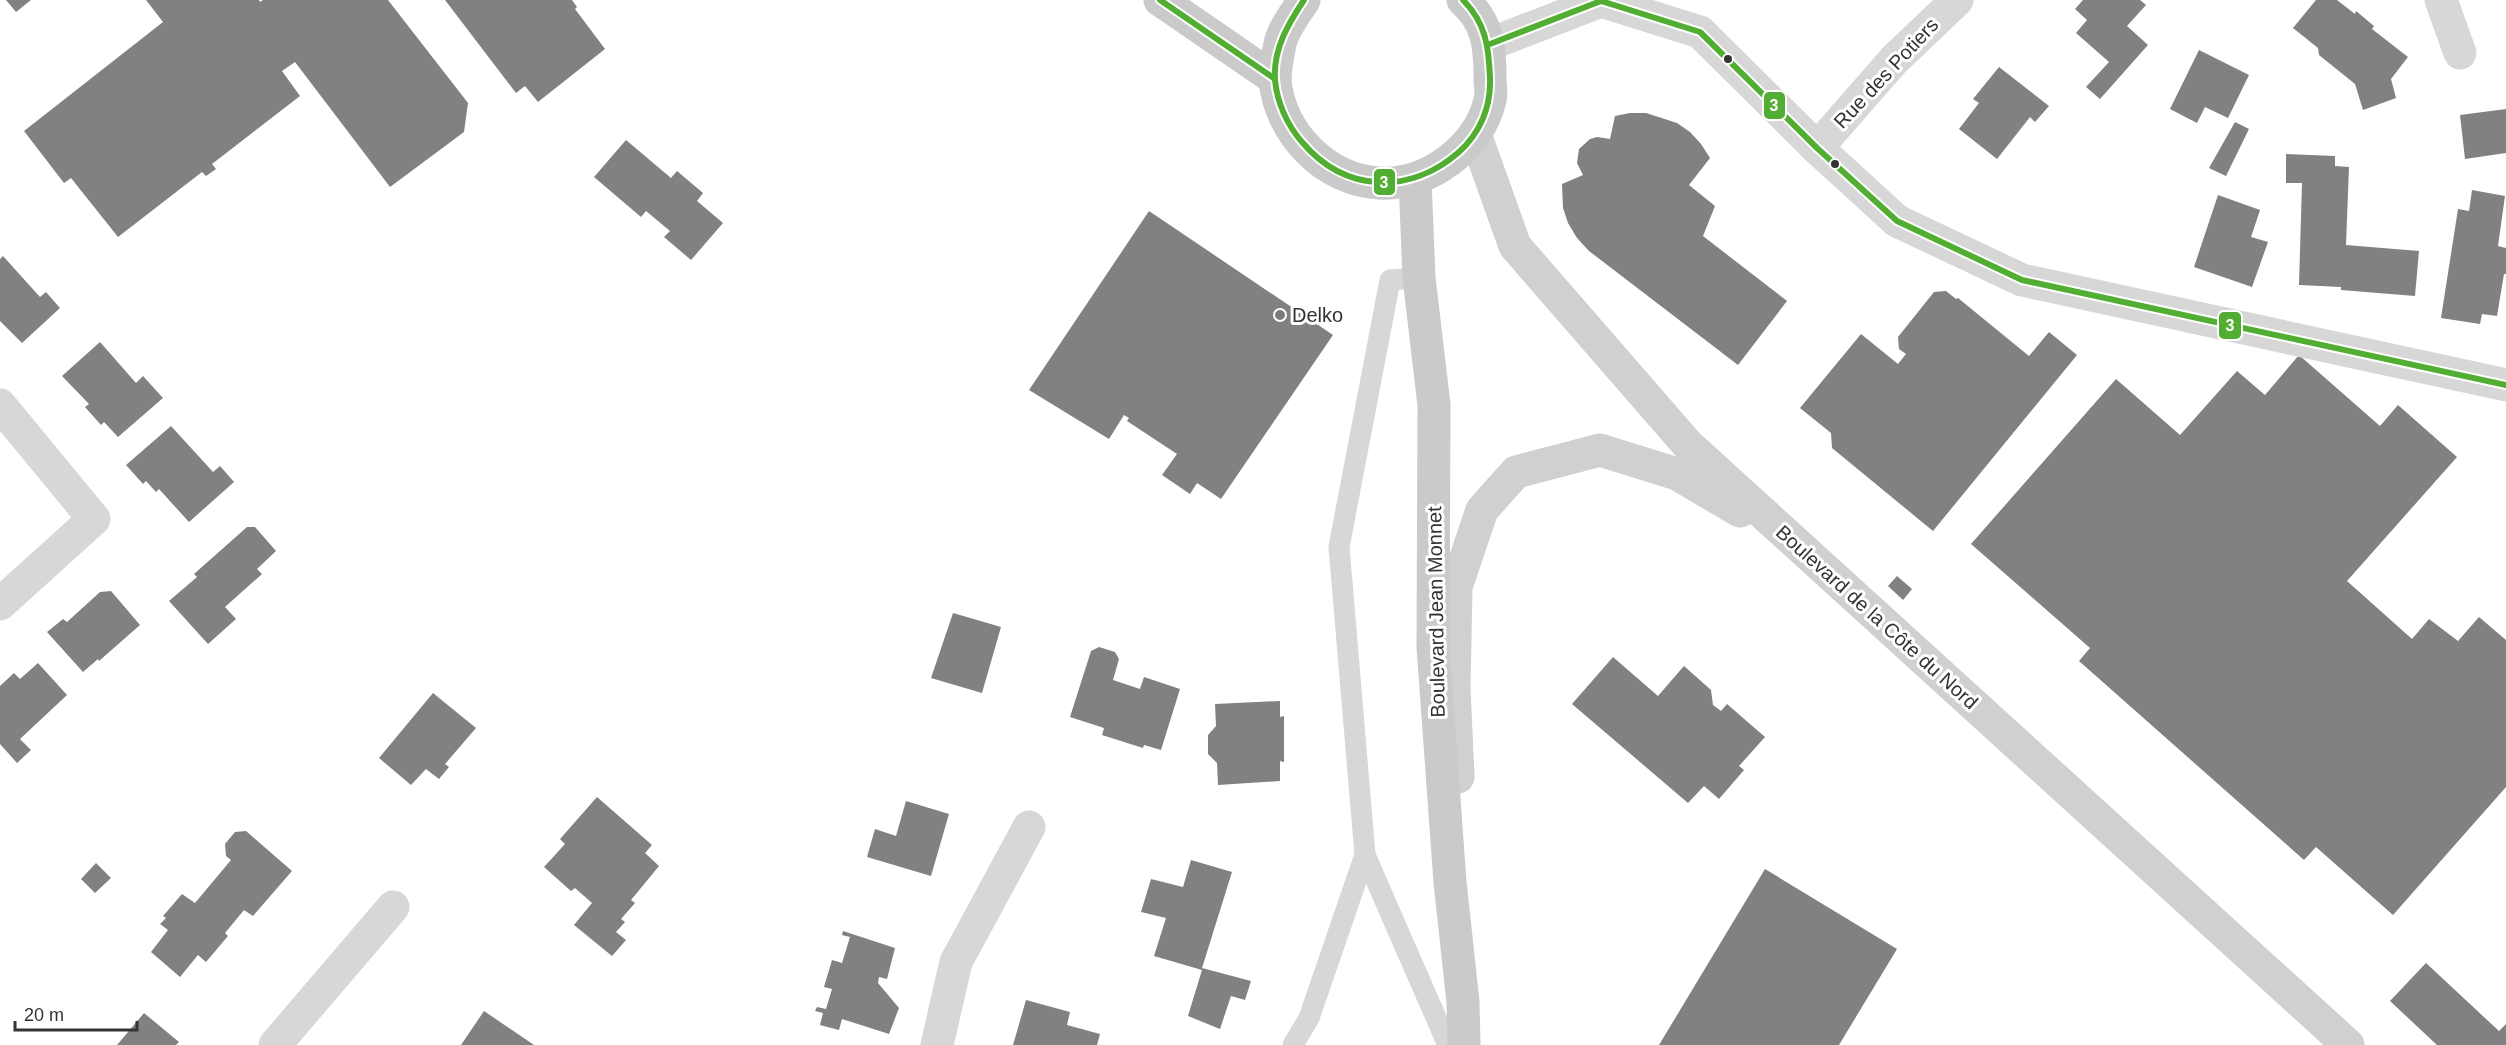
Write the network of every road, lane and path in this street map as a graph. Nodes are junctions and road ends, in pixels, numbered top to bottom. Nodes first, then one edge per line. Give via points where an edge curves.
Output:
1 (1160, 0) edge
2 (1304, 0) edge
3 (1462, 0) edge
4 (1957, 0) edge
5 (2441, 0) edge
6 (1490, 44) junction
7 (2460, 53) dead end
8 (1275, 79) junction
9 (1475, 134) junction
10 (1817, 148) junction
11 (1415, 179) junction
12 (1419, 278) junction
13 (2506, 385) edge
14 (0, 405) edge
15 (1798, 546) junction
16 (0, 604) edge
17 (1029, 827) dead end
18 (1365, 855) junction
19 (393, 907) dead end
20 (1463, 1002) junction
21 (275, 1045) edge
22 (937, 1045) edge
23 (1293, 1045) edge
24 (1448, 1045) edge
25 (1464, 1045) edge
26 (2348, 1045) edge

1 - 8 main road
2 - 8 main road via 1280,41
3 - 6 main road via 1473,9
4 - 10 street, Rue des Potiers via 1894,60
5 - 7 street
6 - 9 main road via 1491,100
6 - 10 street via 1601,1 1700,32
8 - 11 main road via 1284,116 1311,154 1343,175 1379,183
9 - 11 main road via 1449,162
9 - 15 main road, Boulevard de la Côte du Nord via 1515,246 1688,445
10 - 13 street via 1897,221 2022,280
11 - 12 main road, Boulevard Jean Monnet
12 - 18 lane via 1390,280 1339,548
12 - 20 main road, Boulevard Jean Monnet via 1434,405 1433,647
14 - 16 street via 94,519
15 - 20 main road via 1677,474 1600,450 1516,472 1482,510 1456,587 1454,688
15 - 26 main road, Boulevard de la Côte du Nord
17 - 22 street via 956,962
18 - 23 lane via 1309,1018
18 - 24 lane
19 - 21 street
20 - 25 main road, Boulevard Jean Monnet

